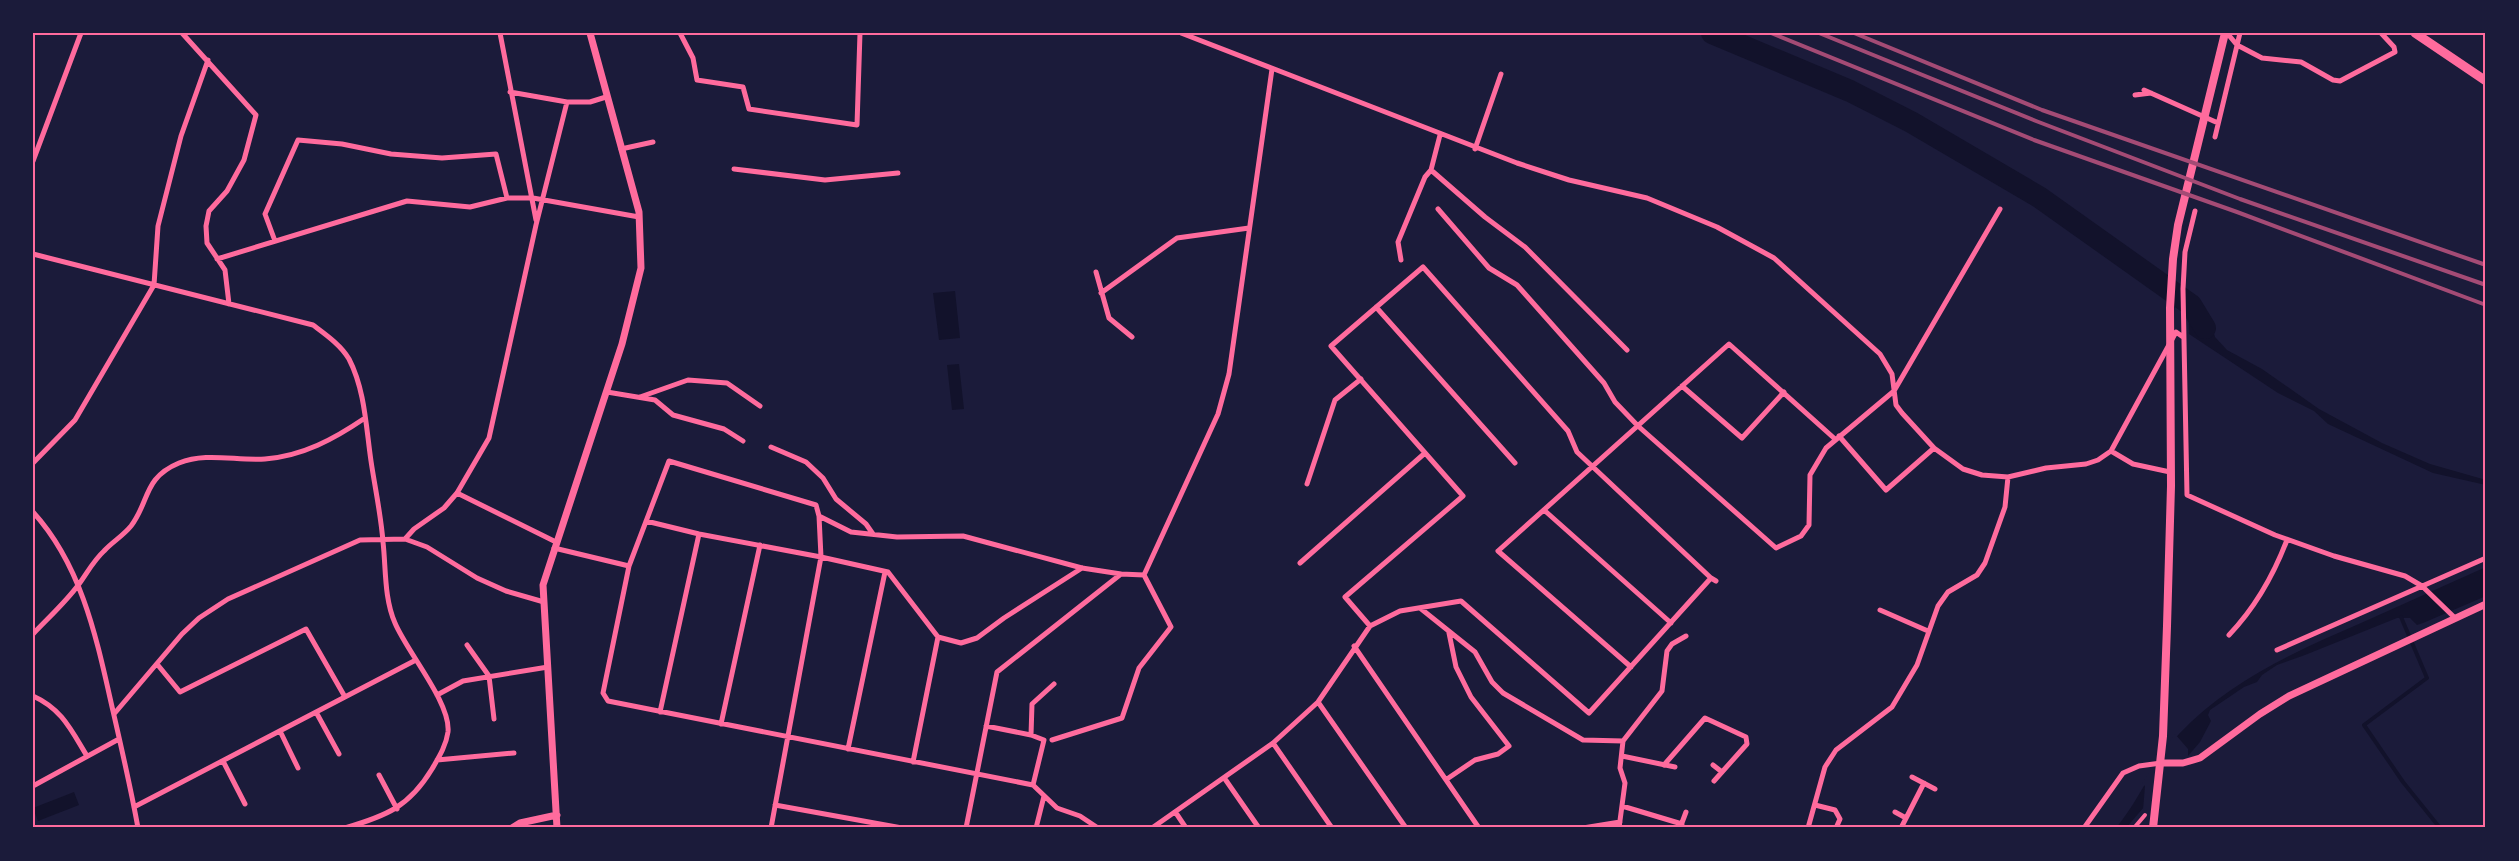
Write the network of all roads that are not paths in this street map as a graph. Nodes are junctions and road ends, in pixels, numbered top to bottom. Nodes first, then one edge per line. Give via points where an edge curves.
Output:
1 (81, 33) edge
2 (182, 33) edge
3 (500, 33) edge
4 (590, 33) edge
5 (680, 33) edge
6 (860, 33) edge
7 (1181, 33) edge
8 (2226, 33) edge
9 (2240, 33) edge
10 (2381, 33) edge
11 (2415, 33) edge
12 (2237, 45) junction
13 (208, 60) junction
14 (1272, 69) junction
15 (1501, 74) dead end
16 (2486, 81) edge
17 (2144, 90) dead end
18 (510, 92) junction
19 (2152, 93) junction
20 (2135, 95) dead end
21 (606, 97) junction
22 (567, 102) junction
23 (2218, 123) junction
24 (1440, 135) junction
25 (2215, 137) dead end
26 (653, 142) dead end
27 (1475, 148) junction
28 (621, 149) junction
29 (33, 161) edge
30 (734, 169) dead end
31 (1431, 170) junction
32 (898, 173) dead end
33 (507, 198) junction
34 (533, 198) junction
35 (543, 200) junction
36 (1438, 209) dead end
37 (2000, 209) dead end
38 (2195, 211) dead end
39 (639, 217) junction
40 (536, 225) junction
41 (1249, 228) junction
42 (275, 241) junction
43 (33, 254) edge
44 (217, 259) junction
45 (1401, 260) dead end
46 (1096, 272) dead end
47 (154, 285) junction
48 (1101, 293) junction
49 (229, 304) junction
50 (1376, 307) junction
51 (2183, 337) junction
52 (1132, 338) dead end
53 (1627, 350) dead end
54 (1361, 379) junction
55 (1682, 386) junction
56 (1894, 391) junction
57 (607, 392) junction
58 (1784, 392) junction
59 (638, 398) junction
60 (760, 406) dead end
61 (365, 418) junction
62 (1638, 426) junction
63 (1837, 437) junction
64 (743, 441) dead end
65 (771, 447) dead end
66 (1934, 448) junction
67 (2111, 451) junction
68 (1425, 453) junction
69 (33, 463) edge
70 (1515, 463) dead end
71 (1591, 468) junction
72 (2170, 472) junction
73 (2008, 477) junction
74 (1307, 484) dead end
75 (457, 493) junction
76 (1544, 510) junction
77 (33, 512) edge
78 (819, 516) junction
79 (646, 520) junction
80 (699, 534) junction
81 (873, 534) junction
82 (383, 538) junction
83 (405, 539) junction
84 (2287, 540) junction
85 (555, 545) junction
86 (760, 545) junction
87 (821, 557) junction
88 (2486, 558) edge
89 (1300, 563) dead end
90 (629, 566) junction
91 (1082, 568) junction
92 (885, 572) junction
93 (1121, 574) junction
94 (1144, 575) junction
95 (78, 585) junction
96 (2423, 587) junction
97 (544, 602) junction
98 (2486, 604) edge
99 (1420, 608) junction
100 (1880, 610) dead end
101 (2453, 616) junction
102 (1671, 623) junction
103 (1370, 626) junction
104 (1928, 631) junction
105 (1449, 633) junction
106 (33, 634) edge
107 (2229, 635) dead end
108 (1686, 636) dead end
109 (938, 638) junction
110 (467, 645) dead end
111 (1354, 646) junction
112 (2277, 650) dead end
113 (414, 661) junction
114 (157, 664) junction
115 (548, 667) junction
116 (1631, 667) junction
117 (489, 676) junction
118 (1054, 684) dead end
119 (437, 695) junction
120 (33, 696) edge
121 (345, 697) junction
122 (1318, 702) junction
123 (316, 712) junction
124 (660, 712) junction
125 (114, 714) junction
126 (494, 719) dead end
127 (721, 724) junction
128 (986, 726) junction
129 (280, 731) junction
130 (1031, 735) junction
131 (787, 737) junction
132 (119, 740) junction
133 (1047, 740) junction
134 (1623, 741) junction
135 (1273, 743) junction
136 (849, 749) junction
137 (513, 753) dead end
138 (339, 754) dead end
139 (87, 756) junction
140 (1622, 756) junction
141 (437, 760) junction
142 (223, 761) junction
143 (913, 762) junction
144 (2161, 763) junction
145 (1664, 765) junction
146 (1713, 765) dead end
147 (1676, 767) dead end
148 (298, 768) dead end
149 (1722, 772) junction
150 (380, 775) dead end
151 (977, 775) junction
152 (1912, 777) dead end
153 (1225, 779) junction
154 (1447, 779) junction
155 (1714, 781) dead end
156 (1924, 783) junction
157 (1034, 785) junction
158 (33, 786) edge
159 (1935, 789) dead end
160 (1044, 796) junction
161 (245, 804) dead end
162 (775, 805) junction
163 (1815, 805) junction
164 (134, 807) junction
165 (1622, 807) junction
166 (397, 809) junction
167 (1686, 812) dead end
168 (1895, 812) dead end
169 (1176, 813) junction
170 (556, 814) junction
171 (2145, 815) dead end
172 (1906, 818) junction
173 (1620, 825) edge
174 (1681, 826) edge
175 (138, 828) edge
176 (345, 828) edge
177 (512, 828) edge
178 (557, 828) edge
179 (771, 828) edge
180 (902, 828) edge
181 (966, 828) edge
182 (1036, 828) edge
183 (1098, 828) edge
184 (1152, 828) edge
185 (1186, 828) edge
186 (1259, 828) edge
187 (1332, 828) edge
188 (1406, 828) edge
189 (1479, 828) edge
190 (1583, 828) edge
191 (1808, 828) edge
192 (1836, 828) edge
193 (1901, 828) edge
194 (2084, 828) edge
195 (2134, 828) edge
196 (2153, 828) edge

1 - 29 street
2 - 13 street
3 - 18 street
4 - 21 street
5 - 6 street via 693,58 697,80 743,87 749,109 857,125
7 - 14 street
8 - 12 street
8 - 72 main road via 2173,259
9 - 12 street
10 - 12 street via 2395,52 2340,81 2301,62 2262,58
11 - 16 highway
12 - 23 street
13 - 44 street via 256,116 244,160 227,191 209,211 207,243
13 - 47 street via 181,136 158,226
14 - 24 street
14 - 41 street
15 - 27 street
17 - 19 street
18 - 22 street
18 - 34 street
19 - 20 street
19 - 23 street
21 - 22 street
21 - 28 street
22 - 35 street
23 - 25 street
24 - 27 street
24 - 31 street
26 - 28 street
27 - 56 street via 1569,180 1647,198 1718,227 1774,258 1880,354 1892,374
28 - 39 street
30 - 32 street via 825,180
31 - 45 street via 1398,242
31 - 53 street via 1525,247
33 - 34 street
33 - 42 street via 470,207 407,201
33 - 42 street via 496,154 441,158 298,141 265,214
34 - 35 street
34 - 40 street
35 - 39 street
35 - 40 street
36 - 62 street via 1489,268 1517,285
37 - 56 street
38 - 51 street via 2185,252
39 - 57 street via 641,268
40 - 75 street via 489,438
41 - 48 street via 1177,238
41 - 94 street via 1229,374 1218,414
42 - 44 street
43 - 47 street
44 - 49 street via 225,270
46 - 48 street
47 - 49 street
47 - 69 street via 75,420
48 - 52 street via 1109,318
49 - 61 street via 313,325 329,337 348,357 360,387
50 - 54 street via 1331,346
50 - 70 street
50 - 71 street via 1423,267 1568,431 1577,452
51 - 67 street via 2176,332
51 - 84 street via 2187,495
54 - 68 street
54 - 74 street via 1335,400
55 - 58 street via 1729,344
55 - 58 street via 1742,438
55 - 62 street
56 - 63 street
56 - 66 street via 1896,405
57 - 59 street
57 - 85 street
58 - 63 street
59 - 60 street via 688,380 727,383
59 - 64 street via 655,400 673,415 724,429
61 - 82 street
61 - 95 street via 333,440 292,454 264,459 198,457 178,464 160,475 146,493 129,529 103,552
62 - 63 street via 1776,548 1801,536 1809,525 1810,475
62 - 71 street
63 - 66 street via 1886,490
65 - 81 street via 806,462 823,478 836,499
66 - 73 street via 1963,469
67 - 72 street via 2133,464
67 - 73 street via 2086,465 2046,468
68 - 89 street
68 - 103 street via 1462,496 1345,597
71 - 76 street
71 - 102 street via 1714,580
72 - 144 main road
73 - 104 street via 2005,507 1985,563 1977,575 1948,592
75 - 83 street
75 - 85 street
76 - 102 street
76 - 116 street via 1498,551
77 - 95 street
78 - 79 street via 816,504 669,461
78 - 81 street via 851,532
78 - 87 street
79 - 80 street
79 - 90 street
80 - 86 street
80 - 124 street
81 - 91 street via 963,536
82 - 83 street
82 - 113 street via 387,592 394,621
82 - 114 street via 360,540 228,599 200,618
83 - 97 street via 427,547 477,578
84 - 96 street via 2405,576
84 - 107 street via 2279,562 2243,620
85 - 90 street
85 - 97 street via 543,585
86 - 87 street
86 - 127 street
87 - 92 street
87 - 131 street
88 - 96 street
90 - 124 street via 603,693 608,701
91 - 93 street
91 - 109 street via 968,642
92 - 109 street
92 - 136 street
93 - 94 street
93 - 128 street via 997,672
94 - 133 street via 1171,627 1139,668 1122,718
95 - 106 street
95 - 125 street via 96,636
96 - 101 street
96 - 112 street
97 - 115 street
98 - 101 street
99 - 103 street via 1400,611
99 - 105 street
99 - 116 street via 1461,601 1589,713
100 - 104 street
101 - 144 street via 2289,696 2200,758
102 - 116 street
103 - 111 street
104 - 163 street via 1917,666 1892,707 1830,758
105 - 134 street via 1474,652 1503,693 1583,740
105 - 154 street via 1456,667 1471,697 1509,746 1498,754 1475,760
108 - 134 street via 1667,651 1662,691
109 - 143 street
110 - 117 street
111 - 122 street
111 - 154 street
113 - 119 street
113 - 121 street
114 - 121 street via 180,692 306,629
114 - 125 street
115 - 117 street
115 - 170 street
117 - 119 street via 464,681
117 - 126 street
118 - 130 street via 1032,704
119 - 141 street via 448,729 446,744
120 - 139 street via 60,712
121 - 123 street
122 - 135 street
122 - 188 street
123 - 129 street
123 - 138 street
124 - 127 street
125 - 132 street
127 - 131 street
128 - 130 street
128 - 151 street
129 - 142 street
129 - 148 street
130 - 133 street
131 - 136 street
131 - 162 street
132 - 139 street
132 - 164 street
133 - 157 street
134 - 140 street
135 - 153 street
135 - 187 street
136 - 143 street
137 - 141 street
139 - 158 street
140 - 145 street
140 - 165 street
141 - 166 street via 423,784
142 - 161 street
142 - 164 street
143 - 151 street
144 - 194 street via 2123,772
144 - 196 main road
145 - 147 street
145 - 149 street via 1705,718 1746,737 1748,744
146 - 149 street
149 - 155 street
150 - 166 street
151 - 157 street
151 - 181 street
152 - 156 street
153 - 169 street
153 - 186 street
154 - 189 street
156 - 159 street
156 - 172 street
157 - 160 street
160 - 182 street
160 - 183 street via 1057,808
162 - 179 street
162 - 180 street
163 - 191 street
163 - 192 street via 1835,810 1840,819
164 - 175 street
165 - 173 street
165 - 174 street
166 - 176 street
167 - 174 street
168 - 172 street
169 - 184 street
169 - 185 street
170 - 177 street
170 - 178 street
171 - 195 street
172 - 193 street
173 - 190 street

